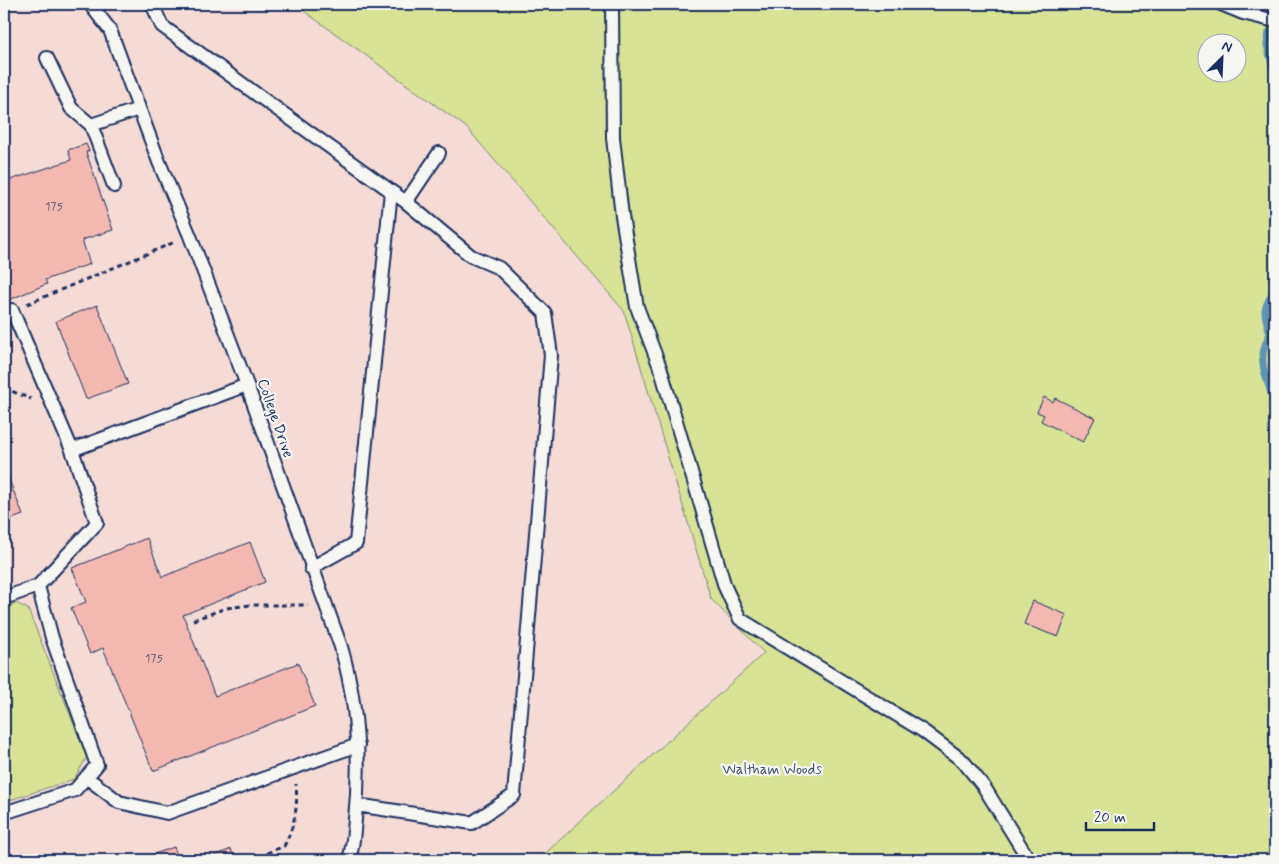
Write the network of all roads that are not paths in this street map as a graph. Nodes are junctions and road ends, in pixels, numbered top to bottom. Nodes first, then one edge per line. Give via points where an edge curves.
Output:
1 (90, 4) edge
2 (152, 4) edge
3 (612, 4) edge
4 (1221, 4) edge
5 (1275, 21) edge
6 (48, 58) dead end
7 (139, 109) junction
8 (91, 125) junction
9 (439, 153) dead end
10 (114, 186) dead end
11 (391, 191) junction
12 (406, 202) junction
13 (8, 312) edge
14 (247, 385) junction
15 (72, 450) junction
16 (311, 568) junction
17 (38, 586) junction
18 (4, 598) edge
19 (358, 745) junction
20 (86, 777) junction
21 (357, 805) junction
22 (4, 813) edge
23 (349, 860) edge
24 (1029, 860) edge

1 - 7 lane, College Drive via 110,30
2 - 11 lane via 162,26
3 - 24 lane via 613,138 637,307 661,370 725,587 740,619 923,732 963,762 984,787
4 - 5 lane via 1243,14
6 - 8 lane via 71,108
7 - 8 lane
7 - 14 lane, College Drive
8 - 10 lane
9 - 12 lane
11 - 12 lane
11 - 16 lane via 356,543
12 - 21 lane via 471,256 499,268 546,313 551,355 514,795 472,823
13 - 15 lane
14 - 15 lane
14 - 16 lane, College Drive
15 - 17 lane via 97,524
16 - 19 lane, College Drive via 351,682
17 - 18 lane
17 - 20 lane via 52,638 97,765
19 - 20 lane via 168,813 119,802
19 - 21 lane, College Drive
20 - 22 lane via 75,790
21 - 23 lane, College Drive

